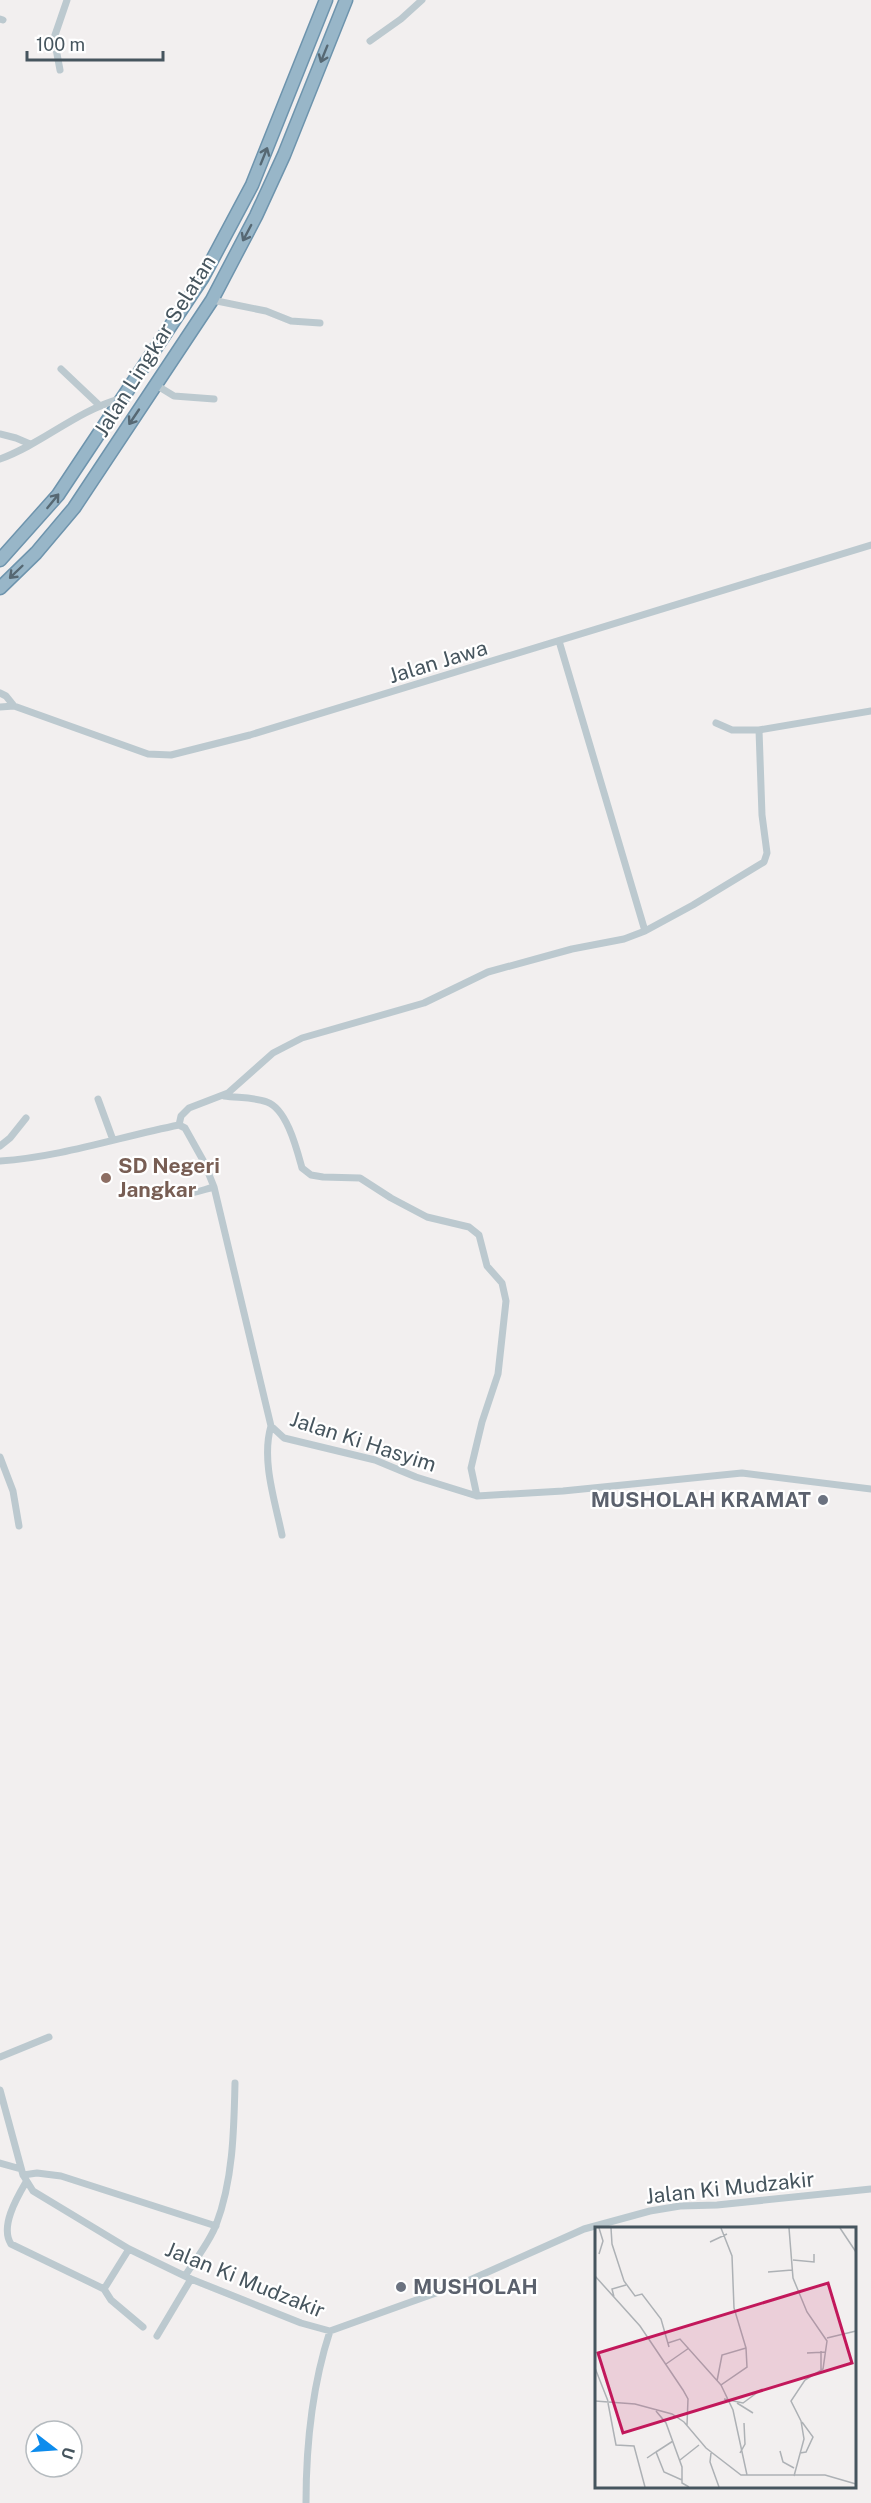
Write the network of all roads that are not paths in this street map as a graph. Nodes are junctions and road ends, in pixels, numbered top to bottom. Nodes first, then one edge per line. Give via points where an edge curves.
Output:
1 (67, 0) edge
2 (326, 0) edge
3 (346, 0) edge
4 (422, 0) edge
5 (370, 41) dead end
6 (60, 70) dead end
7 (295, 81) junction
8 (311, 87) junction
9 (212, 300) junction
10 (320, 323) dead end
11 (60, 369) dead end
12 (156, 385) junction
13 (124, 398) junction
14 (213, 399) dead end
15 (99, 405) junction
16 (0, 434) edge
17 (30, 444) junction
18 (0, 459) edge
19 (871, 545) edge
20 (0, 560) edge
21 (0, 588) edge
22 (559, 641) junction
23 (0, 693) edge
24 (14, 706) junction
25 (0, 707) edge
26 (871, 711) edge
27 (716, 723) dead end
28 (759, 730) junction
29 (645, 931) junction
30 (221, 1096) junction
31 (98, 1099) dead end
32 (26, 1118) dead end
33 (179, 1125) junction
34 (113, 1140) junction
35 (0, 1146) edge
36 (0, 1161) edge
37 (214, 1187) junction
38 (161, 1188) dead end
39 (271, 1426) junction
40 (0, 1457) edge
41 (871, 1489) edge
42 (477, 1496) junction
43 (19, 1526) dead end
44 (282, 1535) dead end
45 (49, 2037) dead end
46 (0, 2057) edge
47 (235, 2084) dead end
48 (0, 2091) edge
49 (0, 2163) edge
50 (23, 2175) junction
51 (871, 2189) edge
52 (216, 2226) junction
53 (129, 2249) junction
54 (188, 2278) junction
55 (104, 2289) junction
56 (142, 2327) dead end
57 (330, 2331) junction
58 (157, 2337) dead end
59 (306, 2503) edge

1 - 6 street via 54,39
2 - 7 highway, Jalan Lingkar Selatan
3 -> 8 highway, Jalan Lingkar Selatan
4 - 5 street
7 - 8 highway
13 -> 7 highway, Jalan Lingkar Selatan via 203,276 252,185
8 -> 9 highway, Jalan Lingkar Selatan via 265,195
9 - 10 street via 266,311 291,321
9 - 12 highway, Jalan Lingkar Selatan
11 - 15 street
12 - 14 street via 174,396
12 -> 21 highway, Jalan Lingkar Selatan via 74,508
13 - 15 street
20 -> 13 highway, Jalan Lingkar Selatan via 57,495
15 - 17 street
16 - 17 street
17 - 18 street
19 - 22 street, Jalan Jawa
22 - 24 street, Jalan Jawa via 344,708 171,754 148,754
22 - 29 street
23 - 24 street, Jalan Jawa
24 - 25 street, Jalan Jawa
26 - 28 street
27 - 28 street via 732,730
28 - 29 street via 767,858
29 - 30 street via 488,972 424,1003 302,1038 273,1053
30 - 33 street via 189,1108
30 - 42 street via 274,1105 289,1127 306,1172 323,1178 360,1178 427,1217 469,1227 479,1235 487,1266 502,1283 506,1301 498,1374 471,1468
31 - 34 street
32 - 35 street
33 - 34 street
33 - 37 street, Jalan Ki Hasyim via 189,1134
34 - 36 street via 38,1158
37 - 38 street via 179,1195
37 - 39 street, Jalan Ki Hasyim
39 - 42 street, Jalan Ki Hasyim via 284,1438 375,1460
39 - 44 street via 269,1464
40 - 43 street via 13,1491
41 - 42 street, Jalan Ki Hasyim via 742,1473
45 - 46 street
47 - 52 street via 231,2163
48 - 50 street
49 - 50 street
50 - 52 street via 60,2176
50 - 53 street, Jalan Ki Mudzakir via 33,2192
50 - 55 street via 5,2220 5,2239
51 - 57 street, Jalan Ki Mudzakir via 650,2211 584,2229 461,2284
52 - 54 street
53 - 54 street, Jalan Ki Mudzakir
53 - 55 street
54 - 57 street, Jalan Ki Mudzakir
54 - 58 street
55 - 56 street
57 - 59 street via 306,2457

